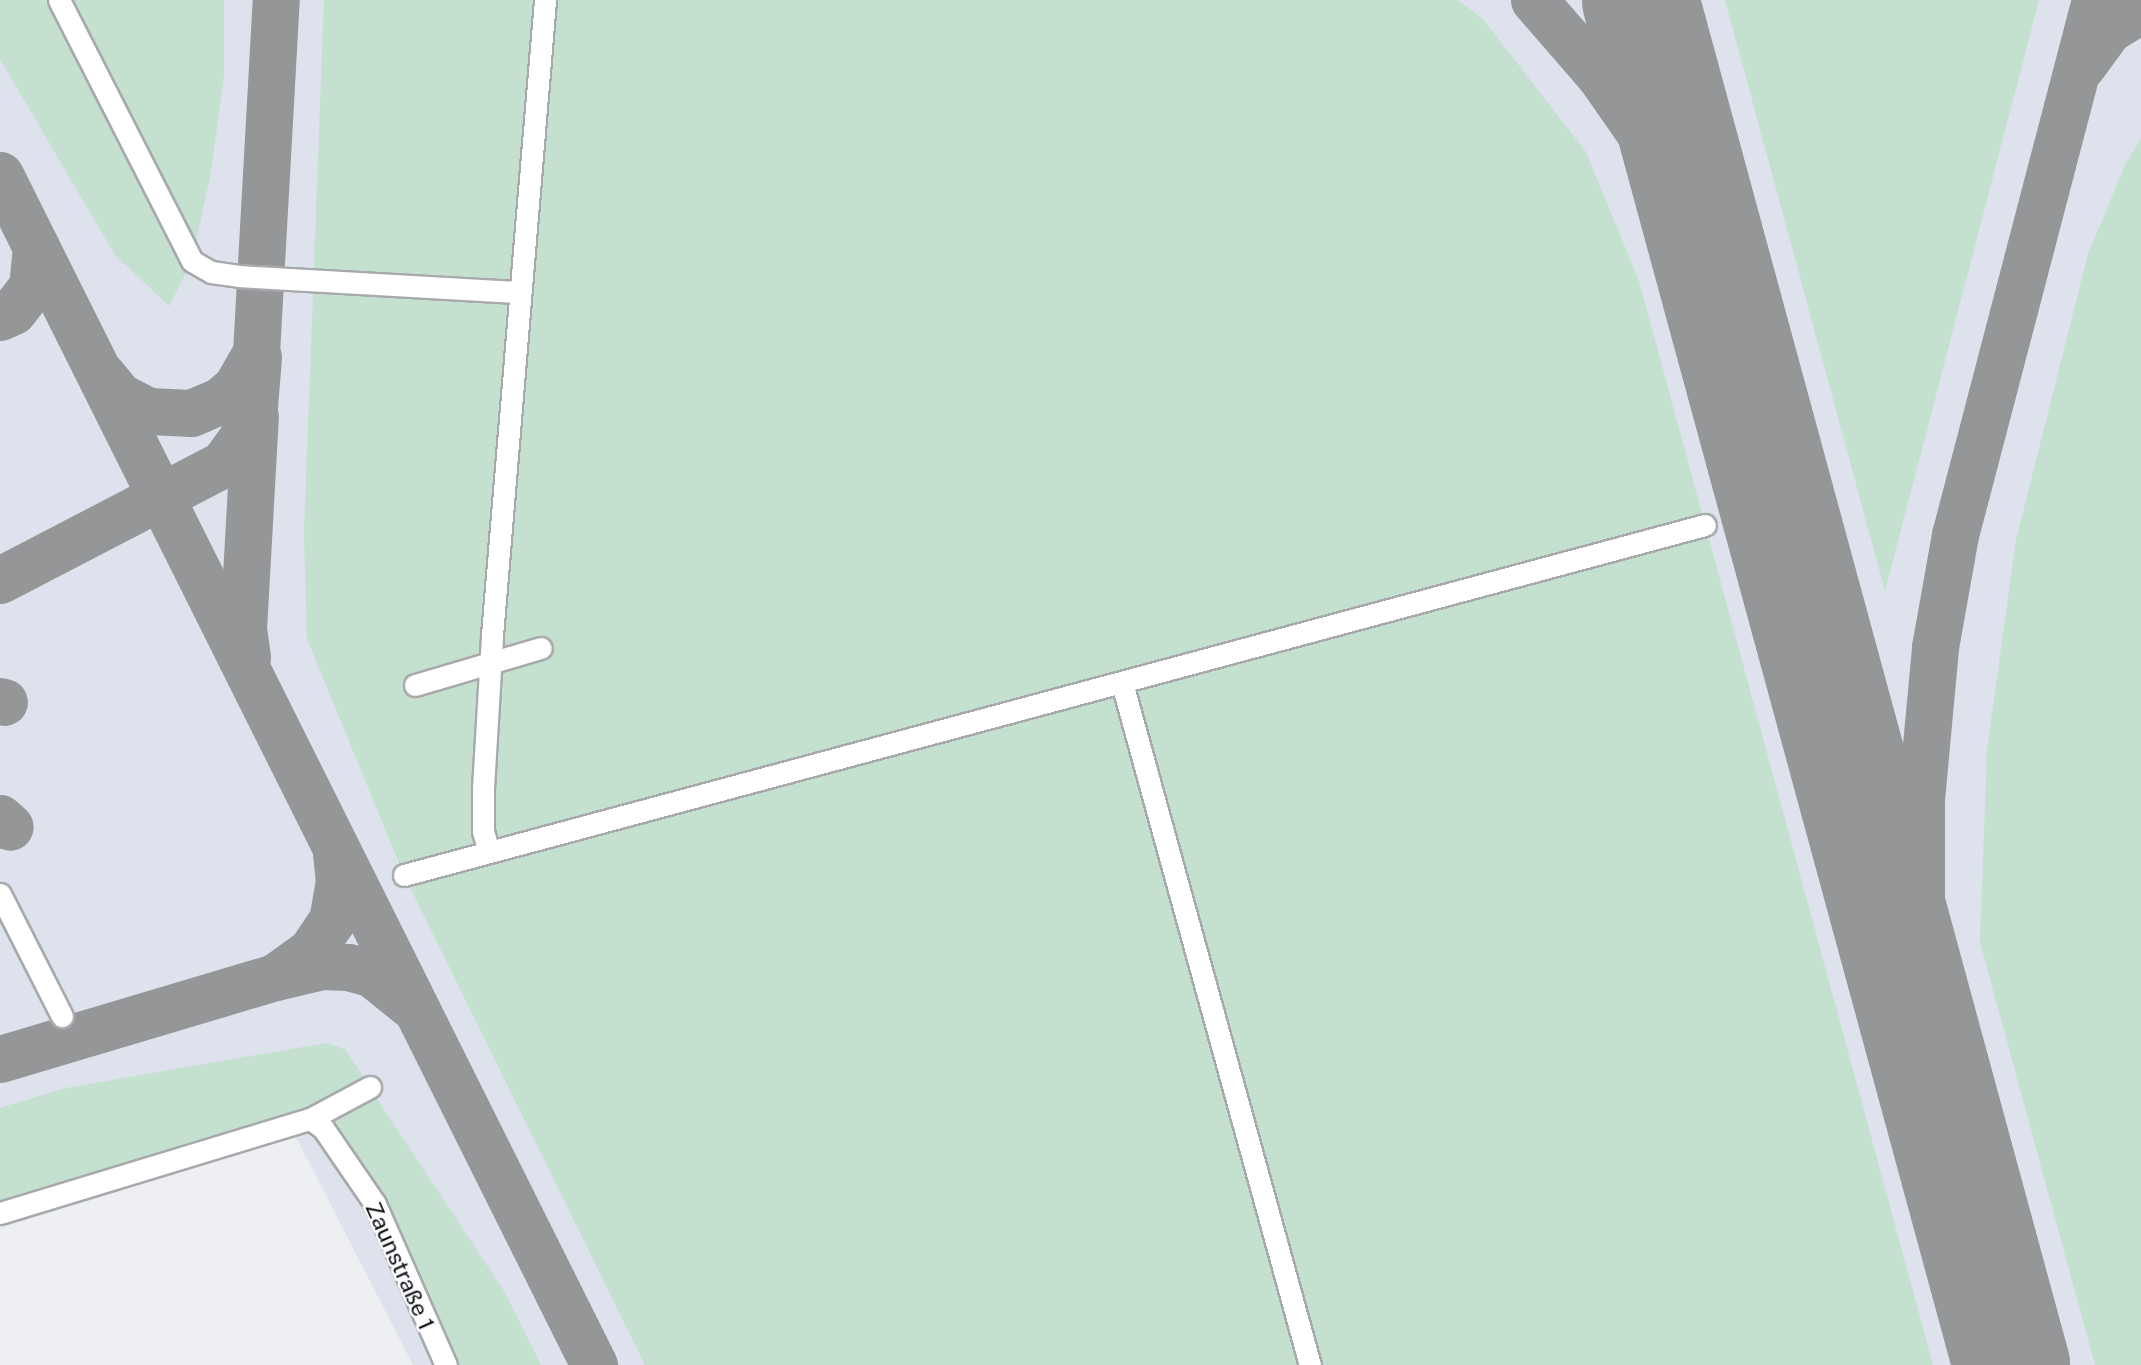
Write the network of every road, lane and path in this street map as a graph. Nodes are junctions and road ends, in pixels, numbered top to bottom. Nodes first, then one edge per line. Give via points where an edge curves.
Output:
1 (58, 0) edge
2 (545, 0) edge
3 (519, 292) junction
4 (1705, 525) dead end
5 (541, 648) dead end
6 (490, 663) junction
7 (1122, 683) junction
8 (415, 685) dead end
9 (489, 852) junction
10 (404, 875) dead end
11 (0, 894) edge
12 (62, 1016) dead end
13 (370, 1087) dead end
14 (310, 1119) junction
15 (0, 1213) edge
16 (446, 1365) edge
17 (1310, 1365) edge

1 - 3 lane via 192,261 211,272 239,276
2 - 3 lane
3 - 6 lane
4 - 7 lane
5 - 6 lane
6 - 8 lane
6 - 9 lane via 483,831
7 - 9 lane
7 - 17 lane
9 - 10 lane
11 - 12 lane
13 - 14 lane
14 - 15 lane
14 - 16 lane, Zaunstraße 1 via 323,1128 375,1204

